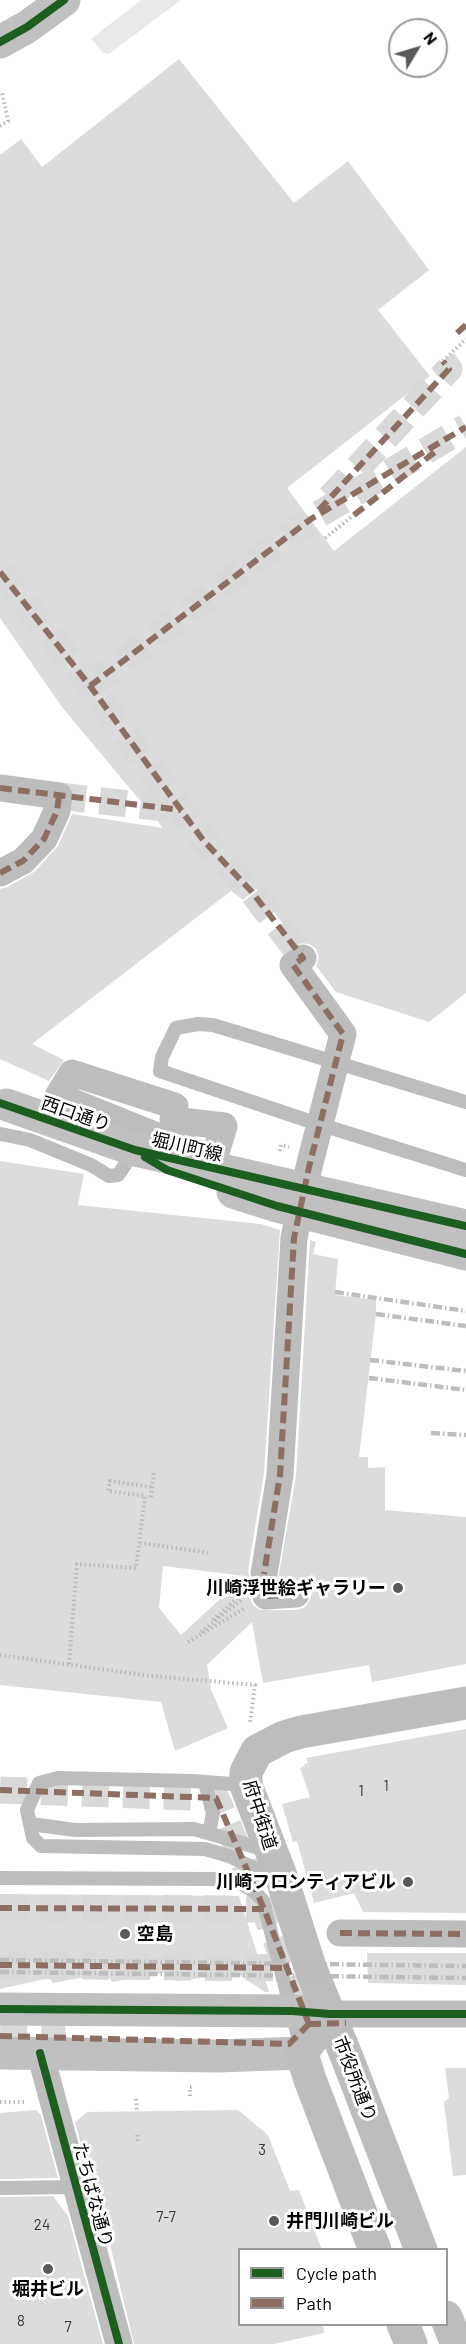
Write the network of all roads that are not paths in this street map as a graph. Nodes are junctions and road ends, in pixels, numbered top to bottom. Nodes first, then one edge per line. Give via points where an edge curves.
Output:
1 (64, 0) edge
2 (0, 42) edge
3 (0, 788) edge
4 (0, 873) edge
5 (303, 958) tunnel mouth
6 (466, 1102) edge
7 (4, 1120) edge
8 (135, 1150) junction
9 (214, 1159) joint
10 (466, 1170) edge
11 (466, 1226) edge
12 (466, 1254) edge
13 (296, 1594) dead end
14 (466, 1703) edge
15 (205, 1783) junction
16 (246, 1785) junction
17 (31, 1824) junction
18 (209, 1833) junction
19 (276, 1864) junction
20 (0, 1878) edge
21 (340, 1933) dead end
22 (466, 1934) edge
23 (0, 2009) edge
24 (292, 2011) junction
25 (330, 2014) junction
26 (466, 2014) edge
27 (0, 2053) edge
28 (40, 2053) junction
29 (302, 2053) junction
30 (67, 2172) junction
31 (0, 2188) edge
32 (374, 2248) edge
33 (420, 2248) edge
34 (448, 2320) edge
35 (403, 2326) edge
36 (119, 2344) edge
37 (411, 2344) edge
38 (457, 2344) edge

1 - 2 street
3 - 4 street via 59,796 57,811 44,839 23,861
5 - 13 street via 293,965 343,1034 293,1232 280,1475 265,1585
6 - 10 lane via 213,1025 176,1028 162,1057 160,1071
7 - 8 street, 西口通り
8 - 11 street, 堀川町線
8 - 12 street, 堀川町線 via 167,1170 277,1206
9 - 9 street via 131,1125 58,1096 72,1073 174,1106 173,1120 224,1126
14 - 16 main road, 府中街道 via 285,1737 257,1752 246,1772
15 - 16 lane
15 - 17 lane via 58,1778 39,1783 27,1810
15 - 18 lane via 213,1812
16 - 19 main road, 府中街道
17 - 18 lane via 75,1830 194,1829
17 - 19 lane via 33,1838 40,1846 205,1849 252,1867
18 - 19 lane
19 - 25 main road, 府中街道
20 - 24 lane via 239,1882 263,1901
21 - 22 street
23 - 24 street
24 - 25 street
24 - 29 lane
25 - 26 street
25 - 29 main road, 市役所通り
25 - 33 main road, 市役所通り
27 - 28 street
28 - 29 street
28 - 30 street, たちばな通り
29 - 32 main road
30 - 31 lane
30 - 36 street, たちばな通り
34 - 38 main road
35 - 37 main road

